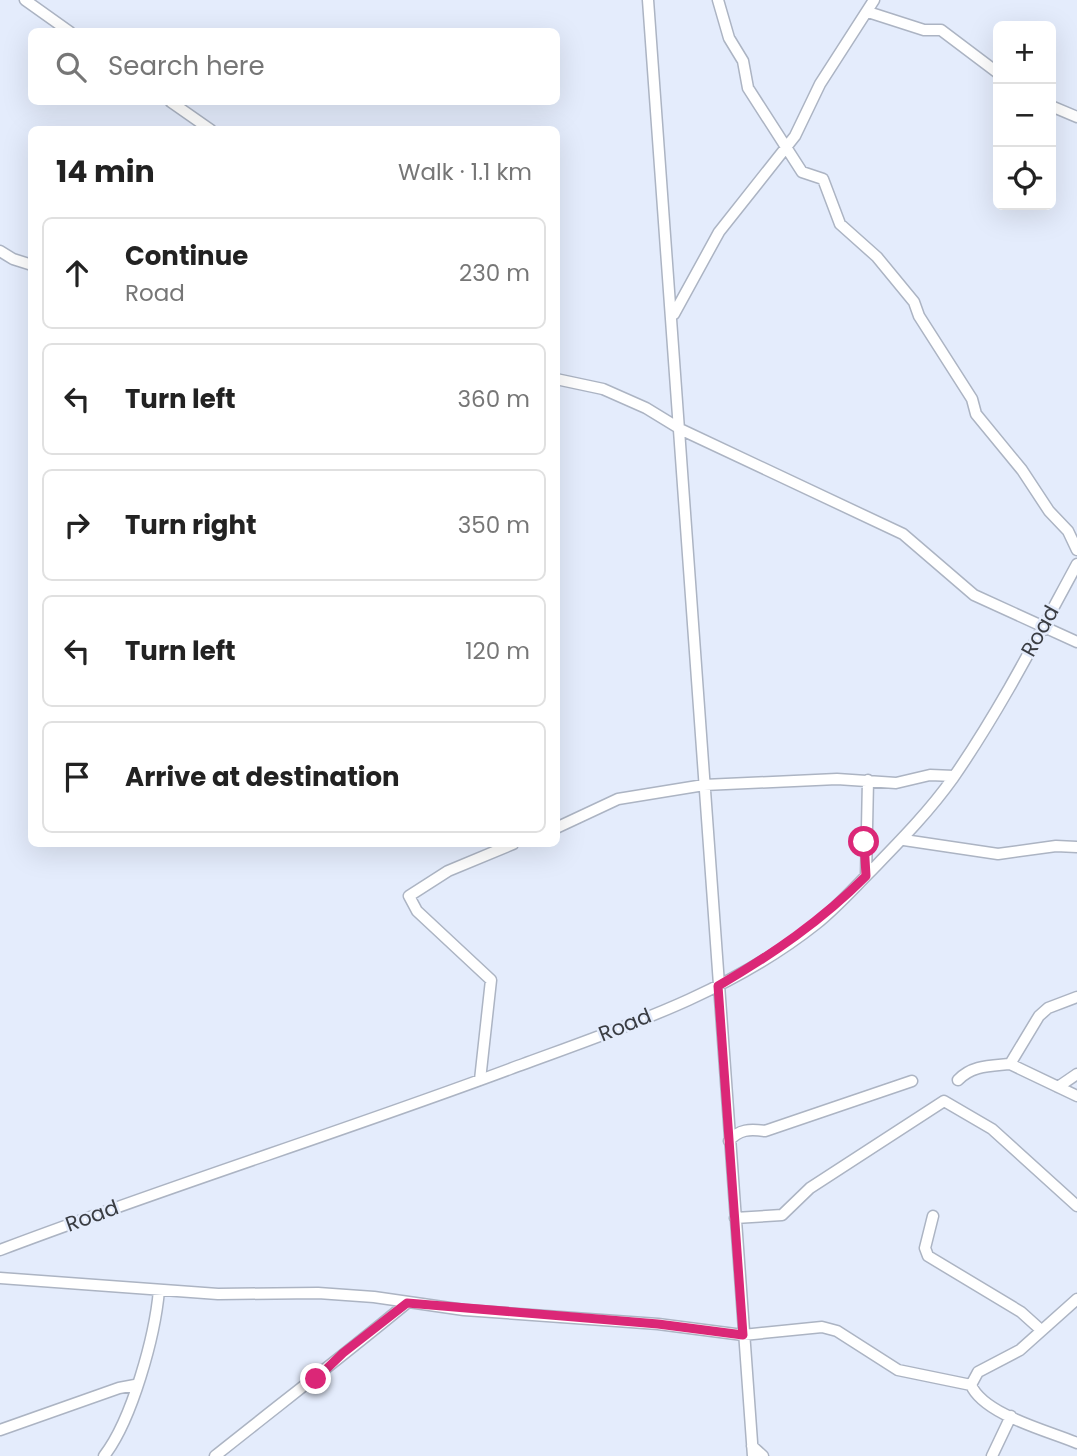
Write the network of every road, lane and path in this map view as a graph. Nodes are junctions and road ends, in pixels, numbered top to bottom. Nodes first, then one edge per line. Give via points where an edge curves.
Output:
1 (25, 0) edge
2 (648, 0) edge
3 (718, 0) edge
4 (874, 0) edge
5 (868, 12) junction
6 (64, 28) edge
7 (993, 69) edge
8 (175, 105) edge
9 (1056, 108) edge
10 (1077, 117) edge
11 (205, 126) edge
12 (784, 148) junction
13 (0, 251) edge
14 (28, 264) edge
15 (673, 316) junction
16 (560, 380) edge
17 (682, 430) junction
18 (1073, 531) edge
19 (1077, 550) edge
20 (1077, 564) edge
21 (1042, 627) junction
22 (1077, 642) edge
23 (954, 776) junction
24 (868, 780) junction
25 (704, 785) junction
26 (560, 826) edge
27 (904, 840) junction
28 (506, 847) edge
29 (1077, 847) edge
30 (866, 876) junction
31 (718, 986) junction
32 (1077, 997) edge
33 (1010, 1064) junction
34 (1077, 1074) edge
35 (480, 1080) junction
36 (958, 1080) dead end
37 (912, 1082) dead end
38 (1058, 1087) junction
39 (1077, 1096) edge
40 (729, 1142) junction
41 (1077, 1206) edge
42 (933, 1216) dead end
43 (735, 1218) junction
44 (0, 1250) edge
45 (0, 1278) edge
46 (159, 1290) junction
47 (1077, 1300) edge
48 (407, 1303) junction
49 (1041, 1330) junction
50 (743, 1335) junction
51 (135, 1385) junction
52 (971, 1385) junction
53 (1011, 1416) junction
54 (0, 1430) edge
55 (1077, 1443) edge
56 (752, 1451) edge
57 (104, 1456) edge
58 (215, 1456) edge
59 (763, 1456) edge
60 (992, 1456) edge

1 - 6 street
2 - 15 street
3 - 12 street via 729,38 743,61 748,88
4 - 5 street
5 - 7 street via 924,30 942,30
5 - 12 street
8 - 11 street
9 - 10 street
12 - 15 street via 719,232
12 - 18 street via 803,172 823,179 840,224 877,257 914,302 972,399 976,414 1049,511
13 - 14 street
15 - 17 street
16 - 17 street via 603,389
17 - 21 street via 903,534 974,596
17 - 25 street via 680,460
18 - 19 street
20 - 21 street, Road
21 - 22 street
21 - 23 street, Road
23 - 24 street via 930,775 896,783
23 - 27 street, Road
24 - 25 street
24 - 30 street
25 - 26 street via 618,799
25 - 31 street
27 - 29 street via 998,854
27 - 30 street, Road
28 - 35 street via 447,871 409,896 424,918 491,980
30 - 31 street, Road via 817,923
31 - 35 street, Road via 632,1024
31 - 40 street
32 - 33 street via 1048,1007
33 - 36 street via 977,1068
33 - 38 street
34 - 38 street
35 - 44 street, Road
37 - 40 street via 765,1131 749,1129
38 - 39 street
40 - 43 street
41 - 43 street via 992,1129 944,1101 810,1188 782,1215
42 - 49 street via 925,1248 928,1256 1021,1312
43 - 50 street
45 - 46 street
46 - 48 street via 318,1293
46 - 51 street via 155,1325
47 - 49 street
48 - 50 street
48 - 58 street
49 - 52 street via 1013,1354 978,1372
50 - 52 street via 830,1328 898,1370
50 - 56 street
51 - 54 street
51 - 57 street via 126,1418
52 - 53 street
53 - 55 street
53 - 60 street
56 - 59 street

